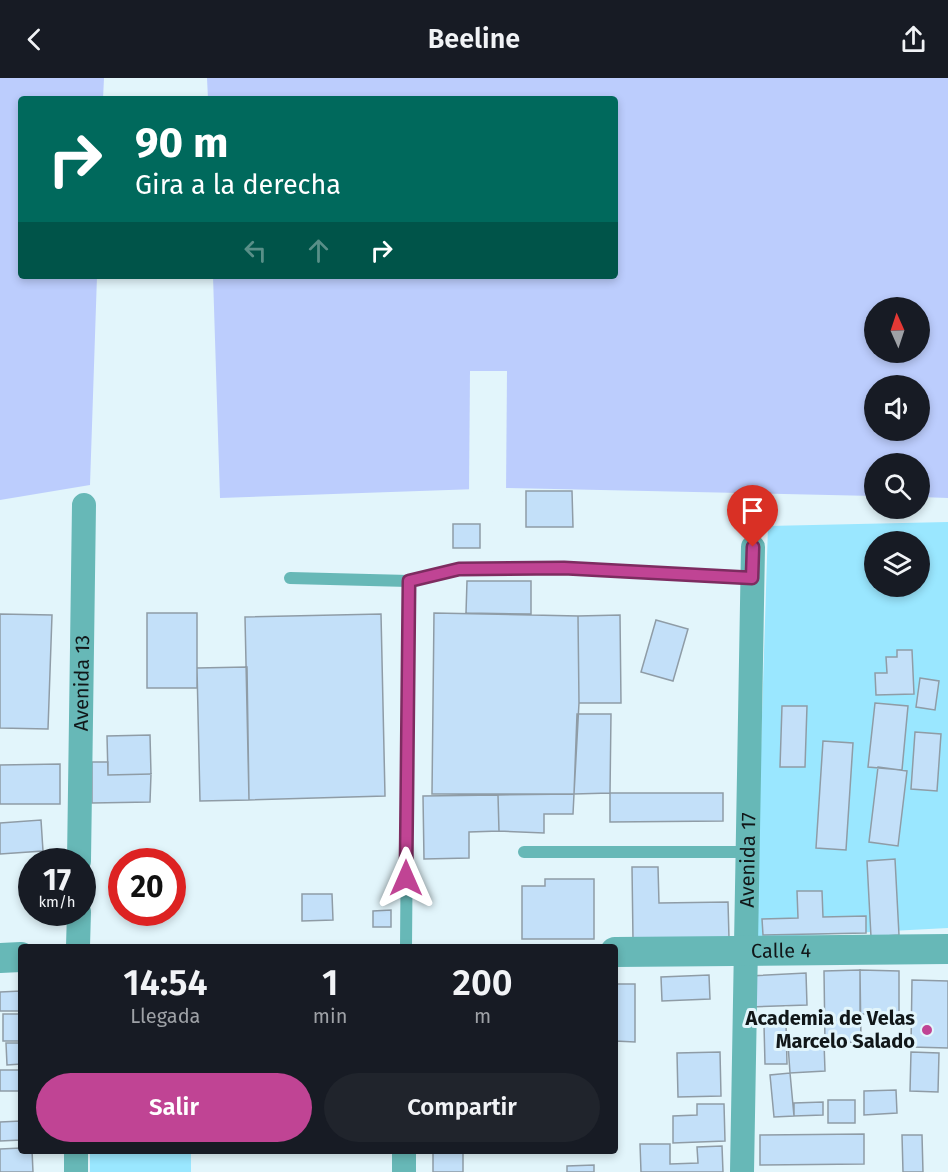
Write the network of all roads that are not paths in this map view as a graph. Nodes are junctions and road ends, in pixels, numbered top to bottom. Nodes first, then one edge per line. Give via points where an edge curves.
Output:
1 (84, 505) dead end
2 (753, 547) dead end
3 (290, 578) dead end
4 (752, 578) junction
5 (409, 581) junction
6 (79, 848) edge
7 (524, 852) dead end
8 (747, 852) junction
9 (79, 926) edge
10 (78, 944) edge
11 (406, 944) edge
12 (948, 950) edge
13 (745, 951) junction
14 (618, 952) edge
15 (18, 957) edge
16 (0, 958) edge
17 (76, 1154) edge
18 (404, 1154) edge
19 (76, 1172) edge
20 (404, 1172) edge
21 (742, 1172) edge

1 - 6 street, Avenida 13
2 - 4 street, Avenida 17
3 - 5 lane
4 - 5 lane via 564,568 459,569
4 - 8 street, Avenida 17
5 - 11 lane
7 - 8 lane
8 - 13 street, Avenida 17
9 - 10 street
12 - 13 street, Calle 4
13 - 14 street, Calle 4
13 - 21 street, Avenida 17
15 - 16 street
17 - 19 street
18 - 20 street

